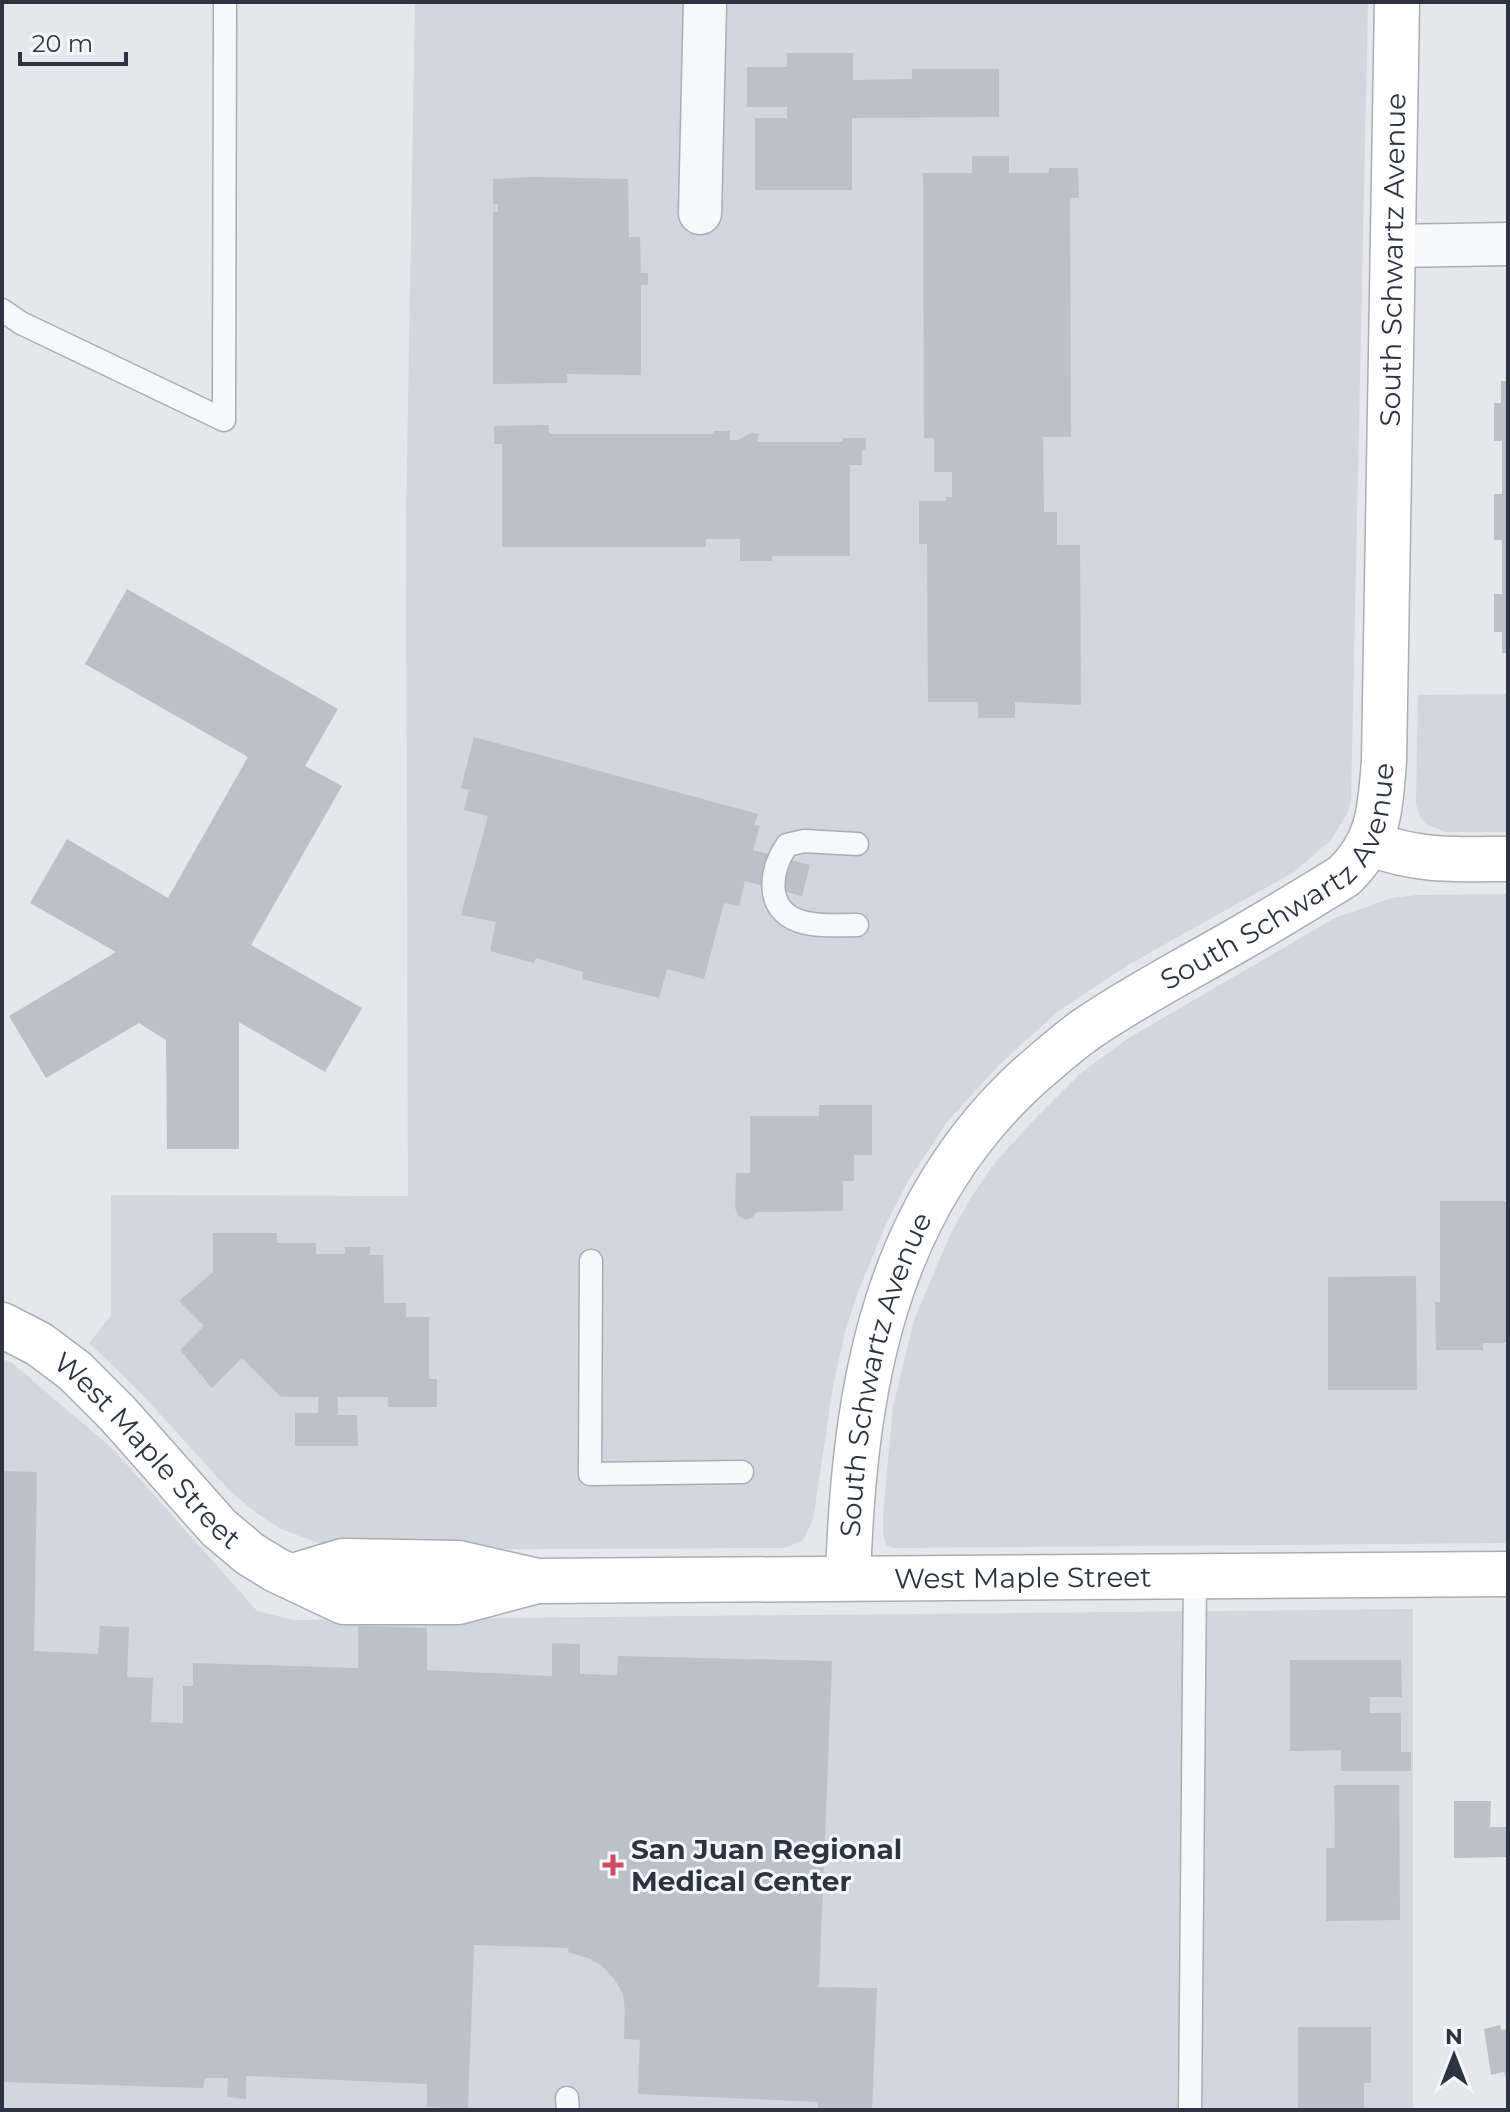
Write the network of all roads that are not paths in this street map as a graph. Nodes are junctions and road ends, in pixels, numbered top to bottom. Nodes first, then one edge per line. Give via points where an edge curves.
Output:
1 (225, 2) edge
2 (705, 2) edge
3 (1397, 2) edge
4 (700, 213) dead end
5 (1508, 244) edge
6 (1395, 246) junction
7 (2, 310) edge
8 (857, 844) dead end
9 (1371, 844) junction
10 (1508, 859) edge
11 (857, 925) dead end
12 (591, 1261) dead end
13 (2, 1325) edge
14 (742, 1472) dead end
15 (1508, 1574) edge
16 (1195, 1576) junction
17 (848, 1578) junction
18 (1190, 2110) edge

1 - 7 lane via 224,420
2 - 4 street
3 - 6 street, South Schwartz Avenue
5 - 6 street
6 - 9 street, South Schwartz Avenue via 1384,761 1380,813
8 - 11 lane via 787,845 773,888 778,906 796,920
9 - 10 street via 1422,858
9 - 17 street, South Schwartz Avenue via 1344,876 1086,1029 1010,1094 961,1153 911,1236 881,1316 859,1424
12 - 14 lane via 590,1474
13 - 17 street, West Maple Street via 75,1371 219,1528 250,1554 293,1576 343,1561 458,1563 537,1581
15 - 16 street, West Maple Street
16 - 17 street, West Maple Street
16 - 18 lane

